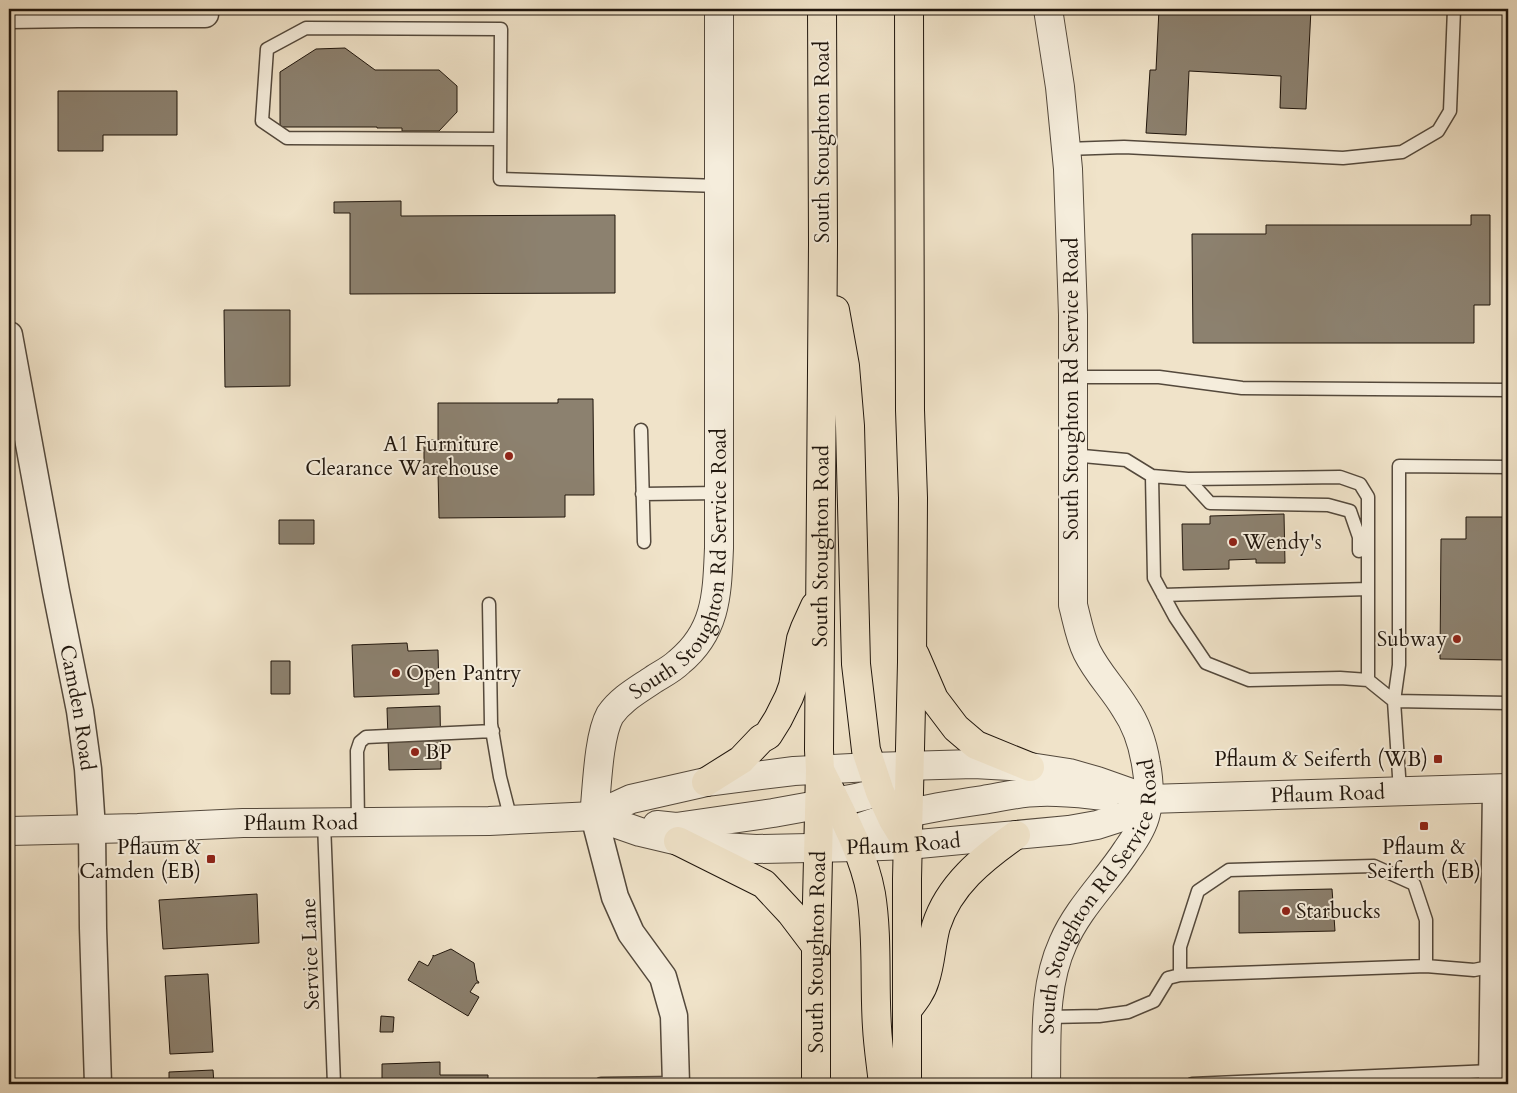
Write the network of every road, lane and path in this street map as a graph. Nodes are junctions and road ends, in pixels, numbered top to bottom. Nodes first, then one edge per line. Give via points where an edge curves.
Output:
1 (720, 9) edge
2 (822, 9) edge
3 (909, 9) edge
4 (1048, 9) edge
5 (1454, 9) edge
6 (205, 14) dead end
7 (9, 15) edge
8 (500, 139) junction
9 (1066, 149) junction
10 (719, 186) junction
11 (823, 244) junction
12 (9, 335) edge
13 (1072, 377) junction
14 (1508, 390) edge
15 (640, 430) dead end
16 (1072, 455) junction
17 (1508, 467) edge
18 (1152, 476) junction
19 (1188, 479) junction
20 (719, 493) junction
21 (642, 494) junction
22 (644, 542) dead end
23 (1368, 572) junction
24 (1368, 589) junction
25 (1163, 595) junction
26 (820, 596) junction
27 (490, 604) dead end
28 (912, 649) junction
29 (1368, 680) junction
30 (1394, 701) junction
31 (1508, 703) edge
32 (492, 731) junction
33 (909, 766) junction
34 (1030, 766) junction
35 (871, 767) junction
36 (820, 770) junction
37 (706, 782) junction
38 (1502, 789) edge
39 (880, 792) junction
40 (1400, 792) junction
41 (1148, 799) junction
42 (828, 804) junction
43 (594, 816) junction
44 (900, 816) junction
45 (511, 820) junction
46 (358, 822) junction
47 (324, 823) junction
48 (92, 829) junction
49 (9, 831) edge
50 (1016, 835) junction
51 (853, 840) junction
52 (678, 841) junction
53 (908, 845) junction
54 (819, 848) junction
55 (816, 946) junction
56 (1426, 966) junction
57 (1494, 966) junction
58 (1180, 975) junction
59 (907, 1010) junction
60 (1048, 1017) junction
61 (1492, 1078) edge
62 (98, 1084) edge
63 (334, 1084) edge
64 (601, 1084) edge
65 (676, 1084) edge
66 (816, 1084) edge
67 (883, 1084) edge
68 (907, 1084) edge
69 (1046, 1084) edge
70 (1192, 1084) edge

1 - 10 street, South Stoughton Rd Service Road
2 - 11 main road, South Stoughton Road
3 - 28 main road
4 - 9 street, South Stoughton Rd Service Road
5 - 9 lane via 1450,111 1438,131 1402,152 1343,158 1124,147
6 - 7 street
8 - 8 lane via 501,29 306,28 267,49 262,121 287,138
8 - 10 lane via 500,179
9 - 13 street, South Stoughton Rd Service Road
10 - 20 street, South Stoughton Rd Service Road
11 - 26 main road, South Stoughton Road
11 - 35 main road via 844,366 850,426 856,664
12 - 48 street, Camden Road via 80,711
13 - 14 lane via 1159,377 1242,388
13 - 16 street, South Stoughton Rd Service Road
15 - 21 lane
16 - 18 lane via 1126,460
16 - 41 street, South Stoughton Rd Service Road via 1073,605 1086,650 1100,675 1125,707 1136,730 1144,752
17 - 30 lane via 1399,466 1399,665
18 - 19 lane
18 - 25 lane via 1154,578
19 - 23 lane via 1210,503 1328,505 1350,511 1360,537 1360,555
19 - 23 lane via 1340,477 1360,484 1368,497
20 - 21 lane
20 - 43 street, South Stoughton Rd Service Road via 717,595 712,614 692,651 627,697 609,718 602,739
21 - 22 lane
23 - 24 lane
24 - 25 lane
24 - 29 lane
25 - 29 lane via 1206,663 1249,680
26 - 36 main road, South Stoughton Road
26 - 37 main road via 804,628 793,686 778,719 768,735 741,760
27 - 32 lane
28 - 33 main road
28 - 34 main road via 934,699 956,728 976,745
29 - 30 lane
30 - 31 lane
30 - 40 lane
32 - 45 lane
32 - 46 lane via 366,737 357,751
33 - 34 street, Pflaum Road
33 - 35 street, Pflaum Road
33 - 39 street via 897,783
33 - 44 main road
34 - 41 street, Pflaum Road via 1069,772
35 - 36 street, Pflaum Road
35 - 39 main road
36 - 37 street, Pflaum Road
36 - 42 main road
37 - 43 street, Pflaum Road via 631,799
38 - 40 street, Pflaum Road
38 - 57 street
39 - 42 street
39 - 44 main road
40 - 41 street, Pflaum Road
41 - 44 street via 1031,792
41 - 50 street, Pflaum Road via 1135,811 1110,822
41 - 60 street, South Stoughton Rd Service Road via 1144,821 1136,836 1063,941 1051,980
42 - 43 street via 676,827
42 - 51 main road
42 - 54 main road, South Stoughton Road
43 - 45 street, Pflaum Road
43 - 52 street, Pflaum Road
43 - 65 street, South Stoughton Rd Service Road via 616,897 631,933 663,977 674,1016
44 - 51 street
44 - 53 main road
45 - 46 street, Pflaum Road
46 - 47 street, Pflaum Road
47 - 48 street, Pflaum Road
47 - 63 lane, Service Lane
48 - 49 street, Pflaum Road
48 - 62 street, Camden Road
50 - 53 street, Pflaum Road
50 - 59 main road via 976,866 948,898 936,927 926,979
51 - 53 street, Pflaum Road
51 - 54 street, Pflaum Road
51 - 67 main road via 871,894
52 - 54 street, Pflaum Road via 740,849
52 - 55 main road via 764,884
53 - 59 main road
54 - 55 main road, South Stoughton Road
55 - 66 main road, South Stoughton Road
56 - 57 lane via 1474,970
56 - 58 lane
56 - 58 lane via 1426,920 1414,884 1374,866 1229,870 1198,891 1180,947
57 - 61 street
58 - 60 lane via 1168,978 1154,1001 1128,1012
59 - 68 main road
60 - 69 street, South Stoughton Rd Service Road
61 - 70 lane
64 - 65 lane

